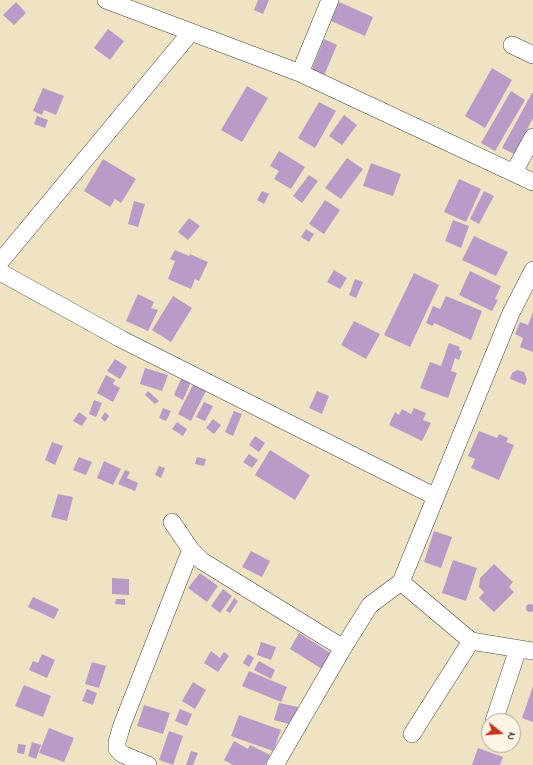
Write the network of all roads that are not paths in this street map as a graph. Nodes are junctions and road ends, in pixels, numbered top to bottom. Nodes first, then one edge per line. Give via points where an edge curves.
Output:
1 (106, 0) edge
2 (330, 0) edge
3 (143, 6) edge
4 (191, 32) junction
5 (512, 45) dead end
6 (533, 55) edge
7 (300, 73) junction
8 (533, 137) edge
9 (514, 172) junction
10 (533, 182) edge
11 (0, 262) edge
12 (533, 270) edge
13 (0, 272) edge
14 (436, 497) junction
15 (172, 522) dead end
16 (191, 550) junction
17 (401, 582) junction
18 (471, 641) junction
19 (343, 648) junction
20 (525, 650) edge
21 (497, 713) edge
22 (412, 734) dead end
23 (148, 765) edge
24 (276, 765) edge

1 - 3 street
2 - 7 street
3 - 4 street
4 - 7 street
4 - 11 street
5 - 6 street
7 - 9 street
8 - 9 street
9 - 10 street
12 - 14 street via 511,314
13 - 14 street via 121,339
14 - 17 street
15 - 16 street
16 - 19 street via 202,561
16 - 23 street via 117,742 117,749 122,754
17 - 18 street
17 - 19 street via 370,605
18 - 20 street
18 - 22 street
19 - 24 street
20 - 21 street

